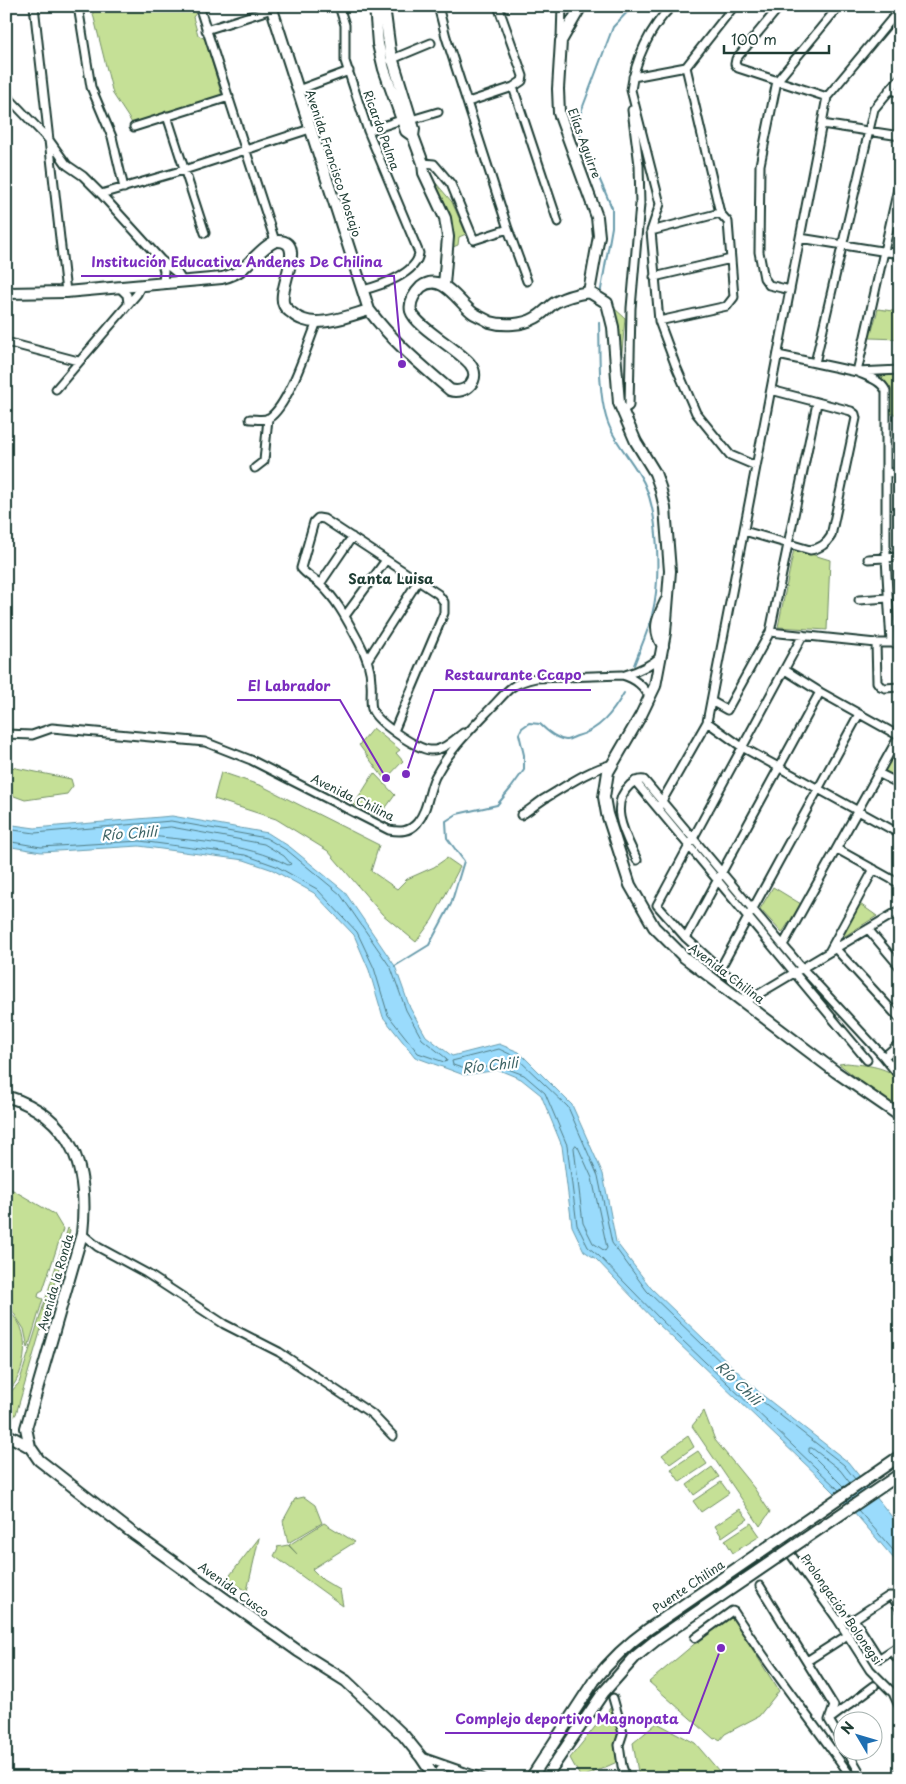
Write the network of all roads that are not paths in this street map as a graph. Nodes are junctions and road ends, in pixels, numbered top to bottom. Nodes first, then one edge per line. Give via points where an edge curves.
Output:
1 (34, 6) edge
2 (78, 6) edge
3 (199, 6) edge
4 (339, 6) edge
5 (375, 6) edge
6 (384, 6) edge
7 (438, 6) edge
8 (498, 6) edge
9 (562, 6) edge
10 (672, 6) edge
11 (734, 6) edge
12 (780, 6) edge
13 (839, 6) edge
14 (579, 7) edge
15 (271, 8) edge
16 (900, 10) edge
17 (206, 30) junction
18 (561, 41) junction
19 (431, 43) dead end
20 (387, 61) junction
21 (686, 67) junction
22 (349, 71) junction
23 (633, 76) junction
24 (900, 78) edge
25 (777, 81) junction
26 (513, 87) junction
27 (298, 90) junction
28 (631, 90) junction
29 (890, 90) junction
30 (900, 92) edge
31 (6, 94) edge
32 (229, 97) junction
33 (827, 97) junction
34 (468, 102) junction
35 (438, 112) dead end
36 (167, 116) junction
37 (406, 120) junction
38 (822, 124) junction
39 (134, 127) dead end
40 (310, 129) junction
41 (368, 131) junction
42 (869, 131) junction
43 (900, 136) edge
44 (49, 140) junction
45 (246, 150) junction
46 (423, 163) junction
47 (184, 170) junction
48 (900, 180) edge
49 (124, 188) junction
50 (101, 194) junction
51 (720, 213) junction
52 (558, 222) dead end
53 (508, 229) junction
54 (651, 231) junction
55 (205, 233) dead end
56 (800, 238) junction
57 (275, 241) junction
58 (842, 245) junction
59 (884, 252) junction
60 (900, 254) edge
61 (731, 259) junction
62 (161, 260) junction
63 (654, 277) junction
64 (527, 281) dead end
65 (183, 282) junction
66 (163, 284) junction
67 (444, 285) junction
68 (141, 286) junction
69 (119, 287) junction
70 (363, 290) junction
71 (790, 290) junction
72 (66, 292) junction
73 (6, 293) edge
74 (593, 294) junction
75 (128, 304) junction
76 (369, 310) junction
77 (659, 321) junction
78 (317, 322) junction
79 (6, 342) edge
80 (778, 355) junction
81 (78, 361) junction
82 (815, 363) junction
83 (900, 370) edge
84 (857, 372) junction
85 (56, 388) dead end
86 (771, 390) junction
87 (817, 403) junction
88 (622, 411) junction
89 (268, 418) junction
90 (250, 419) dead end
91 (756, 466) junction
92 (255, 468) dead end
93 (900, 472) edge
94 (887, 473) junction
95 (744, 531) junction
96 (352, 537) junction
97 (788, 544) junction
98 (900, 557) edge
99 (886, 558) junction
100 (868, 559) dead end
101 (386, 560) junction
102 (418, 581) junction
103 (320, 584) junction
104 (888, 598) junction
105 (858, 600) dead end
106 (346, 616) junction
107 (770, 632) junction
108 (803, 636) junction
109 (876, 643) junction
110 (891, 643) junction
111 (900, 643) edge
112 (662, 651) junction
113 (368, 659) junction
114 (785, 670) junction
115 (622, 675) junction
116 (900, 687) edge
117 (820, 692) junction
118 (650, 698) junction
119 (711, 701) junction
120 (859, 714) junction
121 (707, 722) junction
122 (474, 725) junction
123 (394, 731) junction
124 (6, 734) edge
125 (899, 736) edge
126 (742, 747) junction
127 (613, 764) junction
128 (900, 766) edge
129 (779, 768) junction
130 (878, 773) junction
131 (635, 781) junction
132 (900, 784) edge
133 (818, 789) junction
134 (662, 801) junction
135 (658, 808) junction
136 (858, 810) junction
137 (521, 815) dead end
138 (900, 834) edge
139 (693, 838) junction
140 (689, 846) junction
141 (836, 848) junction
142 (637, 860) dead end
143 (874, 870) junction
144 (722, 872) junction
145 (718, 880) junction
146 (900, 884) edge
147 (753, 909) junction
148 (900, 911) edge
149 (748, 917) junction
150 (868, 929) junction
151 (686, 938) junction
152 (783, 945) junction
153 (832, 950) junction
154 (802, 968) junction
155 (900, 968) edge
156 (720, 969) junction
157 (794, 973) junction
158 (747, 1001) junction
159 (900, 1019) edge
160 (900, 1043) edge
161 (884, 1057) junction
162 (867, 1060) dead end
163 (900, 1077) edge
164 (6, 1096) edge
165 (900, 1116) edge
166 (82, 1234) junction
167 (26, 1428) junction
168 (6, 1433) edge
169 (393, 1436) dead end
170 (30, 1447) junction
171 (900, 1456) edge
172 (900, 1474) edge
173 (784, 1545) dead end
174 (760, 1586) dead end
175 (900, 1609) edge
176 (854, 1619) junction
177 (838, 1620) junction
178 (695, 1638) dead end
179 (843, 1638) dead end
180 (900, 1646) edge
181 (891, 1651) junction
182 (807, 1661) junction
183 (900, 1661) edge
184 (874, 1686) dead end
185 (613, 1698) tunnel mouth
186 (900, 1708) edge
187 (829, 1720) junction
188 (834, 1728) edge
189 (421, 1757) junction
190 (854, 1762) edge
191 (445, 1765) junction
192 (900, 1772) edge
193 (435, 1777) edge
194 (482, 1778) edge
195 (532, 1778) edge
196 (545, 1778) edge
197 (626, 1778) edge
198 (852, 1778) edge
199 (863, 1778) edge
200 (891, 1778) edge

1 - 44 street
2 - 49 street via 91,87 112,137
3 - 17 street
4 - 22 street, Ricardo Palma via 345,25 345,61
5 - 20 street via 378,44
6 - 20 street
7 - 34 street
8 - 26 street via 523,76 522,81
9 - 18 street
10 - 23 street via 651,31
11 - 21 street
12 - 25 street via 735,64 738,68
13 - 25 street
14 - 18 street, Elías Aguirre
15 - 17 street
15 - 27 street, Avenida Francisco Mostajo
16 - 33 street
17 - 32 street
18 - 74 street, Elías Aguirre via 559,113 597,217 599,236
19 - 20 street
20 - 37 street
21 - 23 street
21 - 51 street
22 - 27 street
22 - 41 street, Ricardo Palma
23 - 28 street
24 - 29 street
25 - 33 street
25 - 71 street via 760,165 759,252 767,284
26 - 34 street
26 - 52 street
27 - 40 street, Avenida Francisco Mostajo
28 - 54 street via 660,204
28 - 88 street via 640,204 631,308 628,406
29 - 30 street
29 - 42 street via 874,109
31 - 44 street
32 - 36 street
32 - 45 street
33 - 38 street
34 - 53 street
35 - 37 street
36 - 39 street
36 - 47 street
37 - 41 street
37 - 46 street via 414,129 413,136
38 - 42 street
38 - 56 street
40 - 45 street
40 - 70 street, Avenida Francisco Mostajo
41 - 70 street, Ricardo Palma via 419,258 394,280
42 - 43 street
42 - 58 street
44 - 50 street via 67,165
44 - 72 street
45 - 47 street
45 - 57 street
46 - 53 street via 434,164 451,184 474,240
46 - 67 street via 424,173 445,218 448,238
47 - 49 street
47 - 55 street
48 - 59 street
49 - 50 street
50 - 62 street
51 - 54 street
51 - 61 street via 728,222
53 - 64 street
54 - 63 street
56 - 58 street
56 - 71 street
57 - 65 street via 231,276
57 - 78 street via 287,243 291,250 292,258 282,291 283,304 303,321
58 - 59 street
58 - 82 street
59 - 60 street
59 - 84 street
61 - 63 street
61 - 77 street via 734,297 727,306
62 - 65 street
62 - 66 street
63 - 77 street
65 - 66 street
66 - 68 street
67 - 74 street via 473,312 500,324 534,319 555,302 571,295
67 - 76 street, Avenida Francisco Mostajo via 435,282 422,286 413,297 411,308 421,323 473,367 472,383 460,392 450,390 384,331
68 - 69 street
68 - 75 street
69 - 72 street
69 - 75 street via 127,295
70 - 76 street, Avenida Francisco Mostajo
71 - 80 street
72 - 73 street
74 - 88 street via 607,304 613,327 617,389
75 - 81 street
76 - 78 street
77 - 91 street via 696,413 730,455
78 - 89 street via 285,401
79 - 81 street
80 - 82 street
80 - 86 street
81 - 85 street
82 - 84 street
83 - 84 street
84 - 94 street via 878,381 886,391
86 - 87 street
86 - 91 street
87 - 97 street
87 - 97 street via 855,414 851,445 831,536 819,548 810,550
88 - 112 street via 655,473 665,508 670,571
89 - 90 street
89 - 92 street via 264,460
91 - 95 street
93 - 94 street
94 - 99 street
95 - 97 street
95 - 119 street
96 - 101 street
96 - 103 street
96 - 103 street via 324,519 315,520 301,568
97 - 107 street
98 - 99 street
99 - 100 street
99 - 104 street
101 - 102 street
101 - 106 street
102 - 113 street
102 - 123 street via 442,598 444,613
103 - 106 street
104 - 105 street
104 - 110 street
106 - 113 street
107 - 108 street
107 - 119 street via 728,710
108 - 109 street
108 - 114 street
109 - 110 street
109 - 116 street via 877,682 886,688
110 - 111 street
112 - 115 street, Avenida Chilina via 643,669
112 - 118 street
113 - 123 street via 372,710
114 - 117 street
114 - 126 street
115 - 118 street via 639,683
115 - 122 street, Avenida Chilina via 522,681 510,688
117 - 120 street
117 - 129 street
118 - 127 street, Avenida Chilina
119 - 121 street
120 - 125 street
120 - 133 street
121 - 126 street
121 - 134 street
122 - 123 street via 440,749 429,750
122 - 124 street, Avenida Chilina via 444,761 416,824 401,832 389,830 251,760 205,742 52,728 32,735
125 - 128 street
125 - 130 street
126 - 129 street
126 - 139 street
127 - 137 street via 592,770
127 - 158 street, Avenida Chilina via 608,772 604,797 607,814 630,885 643,910 664,939 684,957
129 - 133 street
129 - 144 street
130 - 132 street
130 - 136 street
131 - 134 street via 644,780
131 - 135 street
131 - 142 street via 623,792 619,810
133 - 136 street
133 - 147 street
134 - 135 street
134 - 139 street
135 - 140 street
136 - 138 street
136 - 141 street
139 - 140 street
139 - 144 street
140 - 145 street
140 - 151 street via 657,905
141 - 143 street
141 - 152 street
143 - 146 street
143 - 153 street
144 - 145 street
144 - 147 street
145 - 149 street
145 - 151 street
147 - 149 street
147 - 152 street
148 - 150 street
149 - 156 street
149 - 157 street
150 - 153 street
150 - 155 street
151 - 156 street
152 - 154 street
153 - 154 street
153 - 159 street
154 - 157 street
154 - 161 street
156 - 158 street via 745,991
157 - 158 street
157 - 162 street
158 - 165 street, Avenida Chilina via 836,1072
160 - 161 street
161 - 163 street
164 - 166 street, Avenida la Ronda via 39,1111 70,1143 84,1191
166 - 167 street, Avenida la Ronda
166 - 169 street via 224,1324 279,1352 372,1414
167 - 168 street, Avenida Cusco
167 - 170 street, Avenida la Ronda
168 - 170 street, Avenida Cusco
170 - 189 street, Avenida Cusco via 39,1460 114,1518 298,1651 346,1681 404,1736
171 - 195 street, Puente Chilina, bridge via 625,1646 594,1681
172 - 196 street, bridge via 635,1657 604,1693
173 - 177 street, Prolongación Bolonegsi
174 - 182 street
175 - 176 street via 889,1596
176 - 177 street
176 - 181 street via 878,1657
177 - 186 street, Prolongación Bolonegsi via 870,1670 893,1693
178 - 198 street via 734,1612 762,1657
179 - 182 street
180 - 181 street
181 - 183 street
182 - 187 street via 834,1706
184 - 187 street
185 - 197 street via 623,1733 619,1745
187 - 188 street
189 - 191 street
189 - 193 street, Avenida Cusco
190 - 199 street
191 - 193 street
191 - 194 street
192 - 200 street

